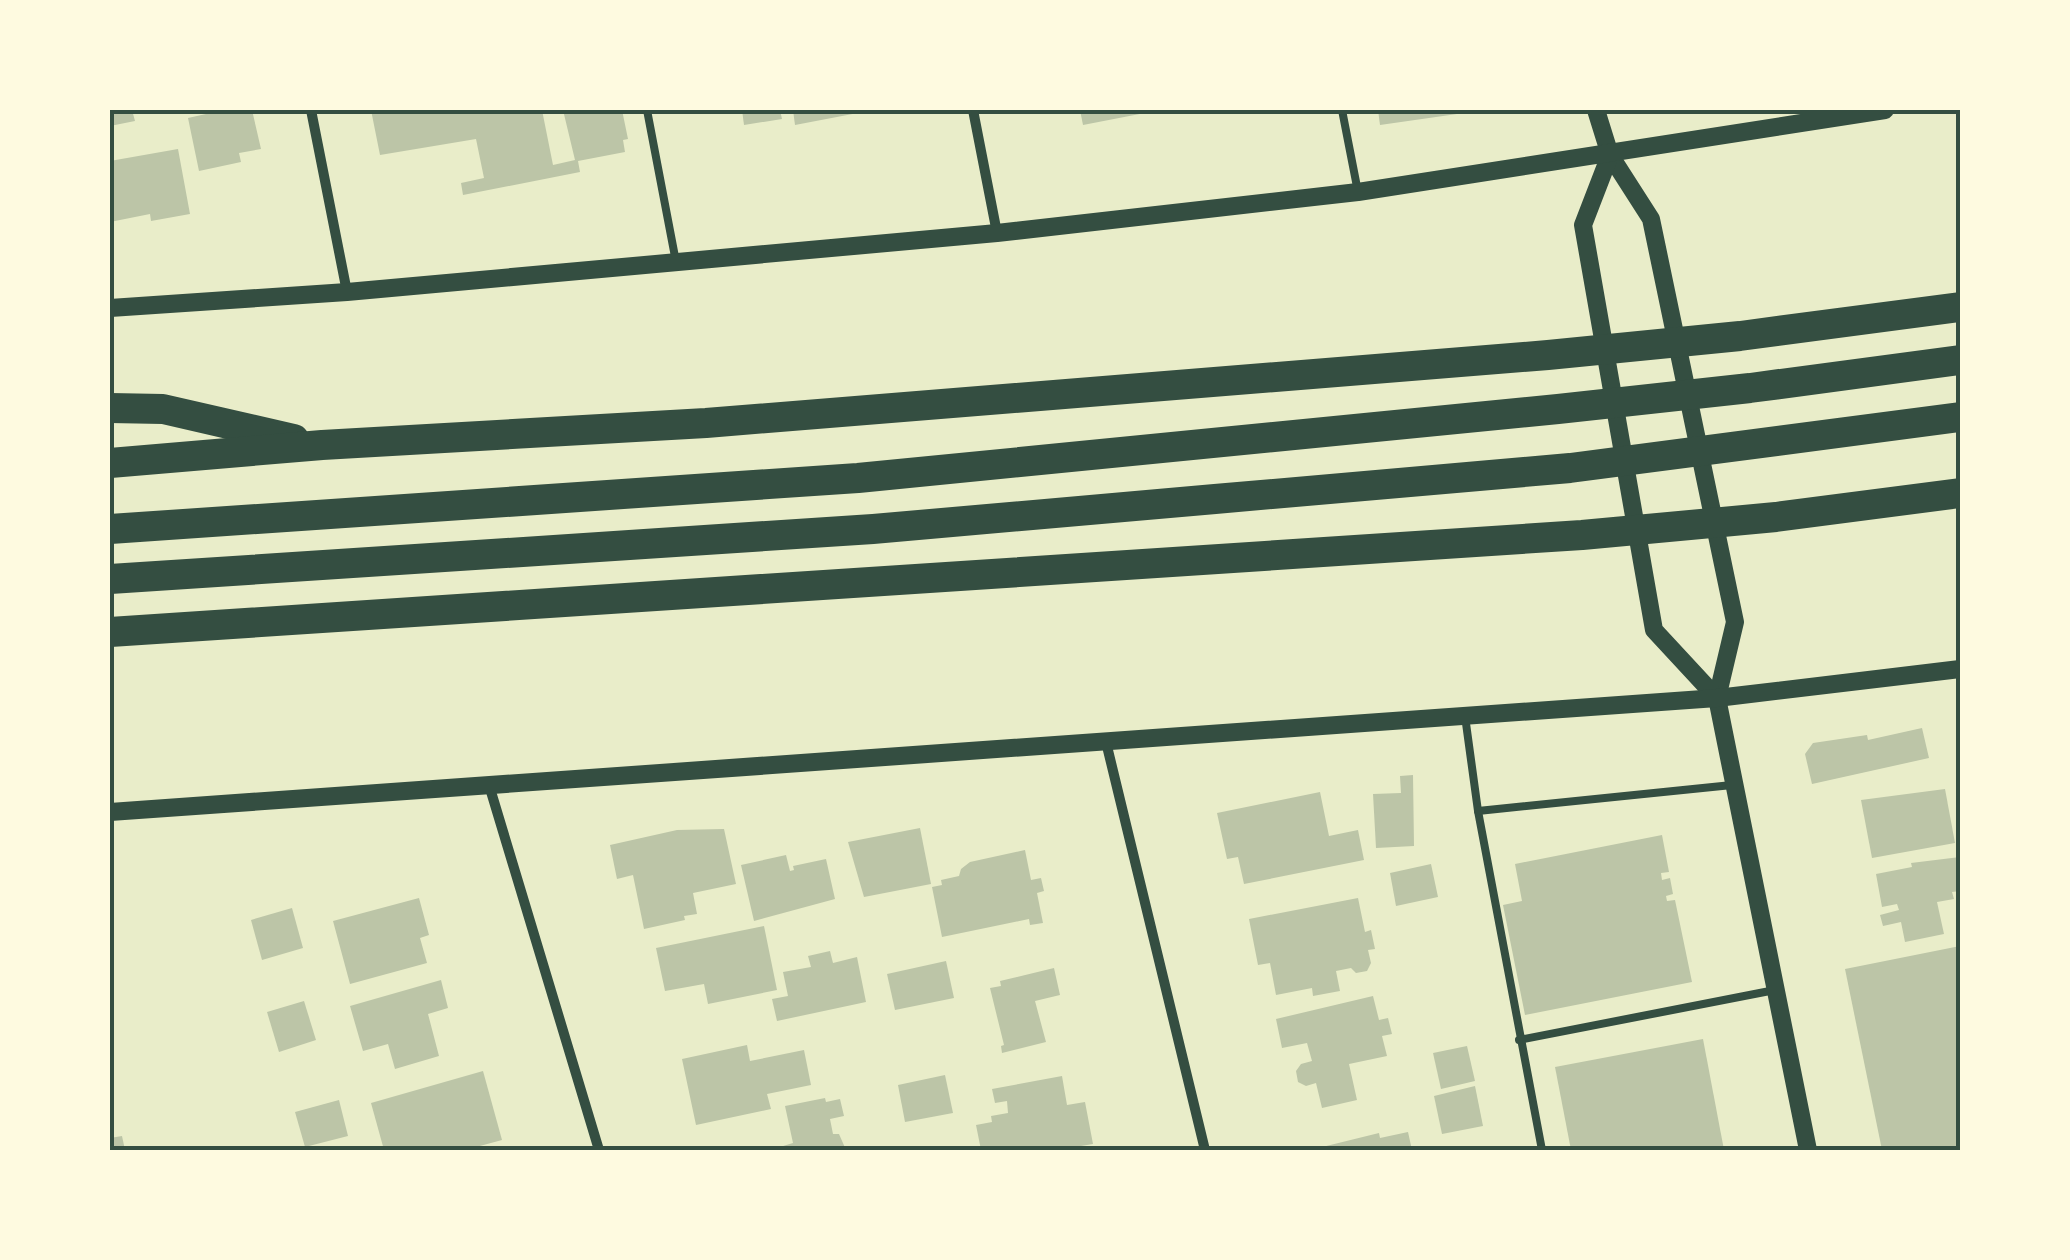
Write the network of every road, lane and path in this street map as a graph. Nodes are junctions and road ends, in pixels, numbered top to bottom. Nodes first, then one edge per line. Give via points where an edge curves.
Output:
1 (311, 110) edge
2 (647, 110) edge
3 (973, 110) edge
4 (1342, 110) edge
5 (1596, 110) edge
6 (1885, 110) edge
7 (1813, 116) edge
8 (1610, 155) junction
9 (1358, 192) junction
10 (997, 233) junction
11 (676, 262) junction
12 (347, 292) junction
13 (1960, 307) edge
14 (110, 308) edge
15 (1960, 360) edge
16 (110, 408) edge
17 (1960, 417) edge
18 (322, 445) junction
19 (110, 463) edge
20 (1952, 496) edge
21 (110, 529) edge
22 (110, 579) edge
23 (110, 632) edge
24 (1960, 669) edge
25 (1717, 698) junction
26 (1464, 714) junction
27 (1106, 742) junction
28 (490, 785) junction
29 (1734, 785) junction
30 (1478, 811) junction
31 (110, 812) edge
32 (1776, 990) junction
33 (1519, 1040) junction
34 (599, 1150) edge
35 (1205, 1150) edge
36 (1542, 1150) edge
37 (1808, 1150) edge

1 - 12 street
2 - 11 lane
3 - 10 street
4 - 9 lane
5 - 8 street
6 - 7 street
7 - 8 street
8 - 9 street
8 - 25 street via 1651,219 1735,622
8 - 25 street via 1582,225 1654,630
9 - 10 street
10 - 11 street
11 - 12 street
12 - 14 street
13 - 18 highway via 1548,356 706,423
15 - 21 highway via 1558,409 858,478
16 - 18 highway via 163,409
17 - 22 highway via 1570,468 873,529
18 - 19 highway
20 - 23 highway via 1582,535
24 - 25 street
25 - 26 street
25 - 29 street
26 - 27 street
26 - 30 lane
27 - 28 street
27 - 35 street
28 - 31 street
28 - 34 street
29 - 30 lane
29 - 32 street
30 - 33 lane
32 - 33 lane
32 - 37 street
33 - 36 lane

